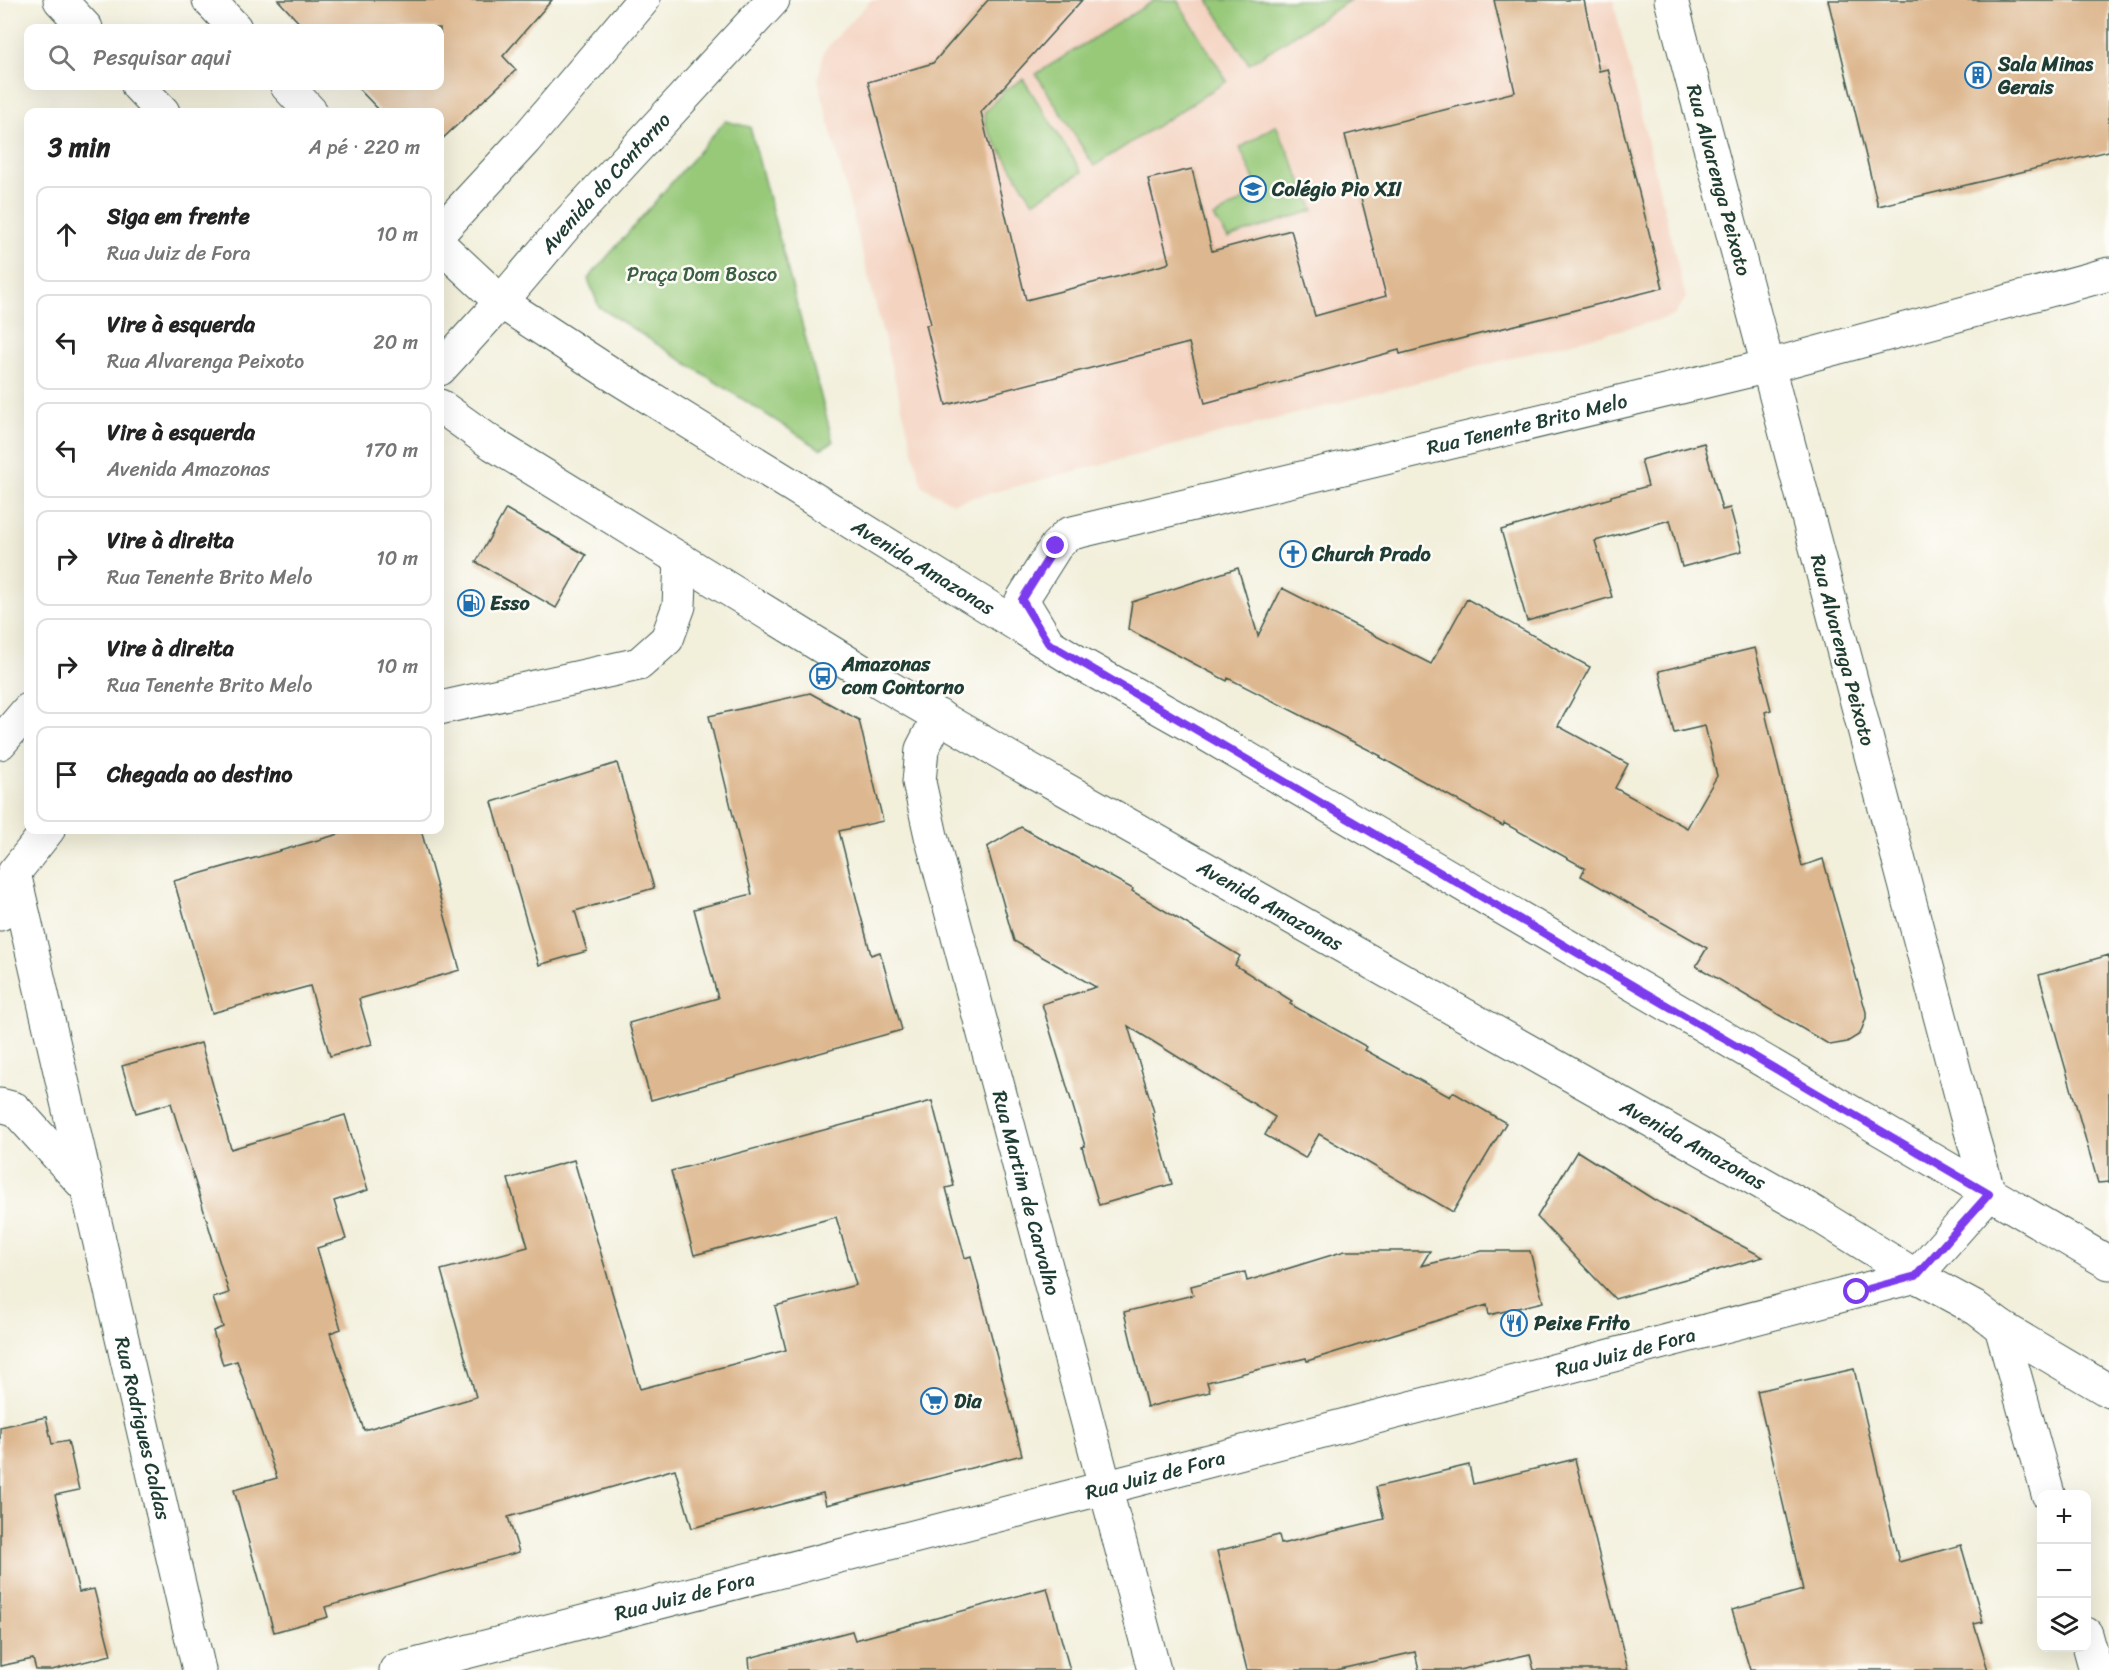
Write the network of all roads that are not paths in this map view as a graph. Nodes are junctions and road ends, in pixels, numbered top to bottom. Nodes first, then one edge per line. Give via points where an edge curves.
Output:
1 (60, 0) edge
2 (210, 0) edge
3 (643, 0) edge
4 (773, 0) edge
5 (1671, 0) edge
6 (82, 24) edge
7 (231, 24) edge
8 (142, 90) edge
9 (291, 90) edge
10 (159, 108) edge
11 (307, 108) edge
12 (444, 228) edge
13 (444, 249) edge
14 (2109, 274) edge
15 (501, 302) junction
16 (444, 365) edge
17 (1769, 366) junction
18 (444, 409) edge
19 (681, 559) junction
20 (1048, 643) junction
21 (444, 707) edge
22 (24, 715) edge
23 (939, 716) junction
24 (0, 744) edge
25 (45, 834) edge
26 (14, 873) junction
27 (0, 914) edge
28 (0, 1105) edge
29 (85, 1186) junction
30 (1989, 1194) junction
31 (2102, 1252) edge
32 (1916, 1276) junction
33 (2001, 1327) junction
34 (2109, 1391) edge
35 (1106, 1487) junction
36 (2047, 1490) edge
37 (2091, 1652) edge
38 (199, 1670) edge
39 (396, 1670) edge
40 (1154, 1670) edge
41 (2096, 1670) edge

1 - 6 street
2 - 7 street
3 - 12 street via 525,140
4 - 15 street, Avenida do Contorno via 566,225
5 - 17 street, Rua Alvarenga Peixoto
8 - 10 street
9 - 11 street
13 - 15 street, Avenida Amazonas
14 - 17 street, Rua Tenente Brito Melo
15 - 16 street, Avenida do Contorno
15 - 20 street, Avenida Amazonas
17 - 20 street, Rua Tenente Brito Melo via 1068,534 1022,600
17 - 30 street, Rua Alvarenga Peixoto
18 - 19 street, Avenida Amazonas via 493,444
19 - 21 street via 679,606 667,639 639,664
19 - 23 street, Avenida Amazonas
20 - 30 street, Avenida Amazonas
22 - 24 street
23 - 32 street, Avenida Amazonas via 1808,1209
23 - 35 street, Rua Martim de Carvalho via 922,749 919,782
25 - 26 street
26 - 27 street
26 - 29 street, Rua Rodrigues Caldas
28 - 29 street, Rua Rodrigues Caldas via 15,1109
29 - 38 street, Rua Rodrigues Caldas
30 - 31 street, Avenida Amazonas
30 - 32 street
32 - 33 street, Avenida Amazonas via 1977,1309
32 - 35 street, Rua Juiz de Fora
33 - 34 street, Avenida Amazonas
33 - 36 street
35 - 39 street, Rua Juiz de Fora
35 - 40 street, Rua Martim de Carvalho
37 - 41 street

